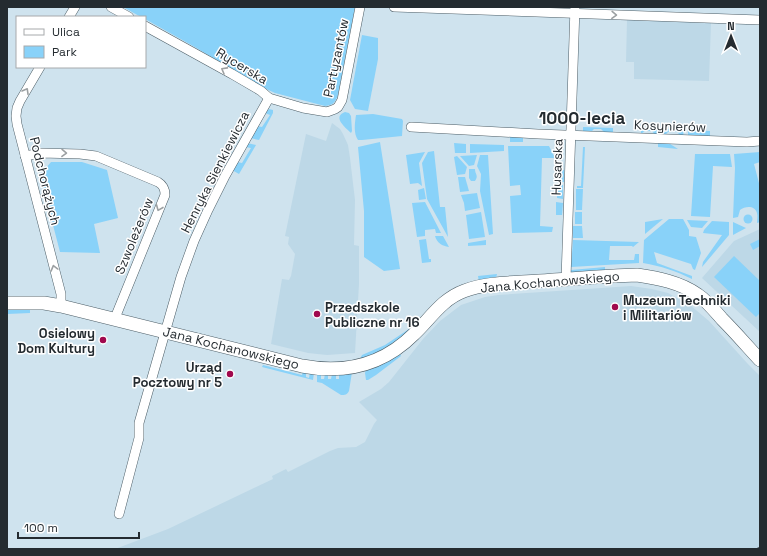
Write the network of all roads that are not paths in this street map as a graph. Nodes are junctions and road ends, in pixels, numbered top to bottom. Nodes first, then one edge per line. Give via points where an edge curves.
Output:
1 (75, 7) edge
2 (111, 7) edge
3 (360, 7) edge
4 (394, 7) edge
5 (575, 10) edge
6 (70, 16) edge
7 (127, 16) edge
8 (760, 20) edge
9 (146, 27) edge
10 (39, 68) edge
11 (269, 98) junction
12 (332, 111) joint
13 (411, 127) dead end
14 (570, 135) junction
15 (760, 141) edge
16 (25, 156) junction
17 (566, 279) junction
18 (7, 303) edge
19 (62, 306) junction
20 (115, 318) junction
21 (165, 331) junction
22 (760, 360) edge
23 (119, 514) dead end

1 - 6 street
2 - 7 street
3 - 12 street, Partyzantów via 344,93 338,106
4 - 5 street
5 -> 8 street
5 - 14 street, Husarska
11 -> 9 street, Rycerska via 238,77
16 -> 10 street, Podchorążych via 17,124 17,108
11 - 12 street, Rycerska via 321,112
11 - 21 street, Henryka Sienkiewicza via 225,176 194,241
13 - 14 street, Kosynierów
14 - 15 street, Kosynierów
14 - 17 street, Husarska
19 -> 16 street, Podchorążych
16 -> 20 street, Szwoleżerów via 41,153 96,156 158,182 164,187 165,194
17 - 21 street, Jana Kochanowskiego via 495,284 462,292 448,299 396,349 370,362 342,368 302,366
17 - 22 street, Jana Kochanowskiego via 637,275 653,277 682,287 698,295 712,308
18 - 19 street, Jana Kochanowskiego via 44,303
19 - 20 street, Jana Kochanowskiego
20 - 21 street, Jana Kochanowskiego
21 - 23 street, Henryka Sienkiewicza via 139,423 139,438

